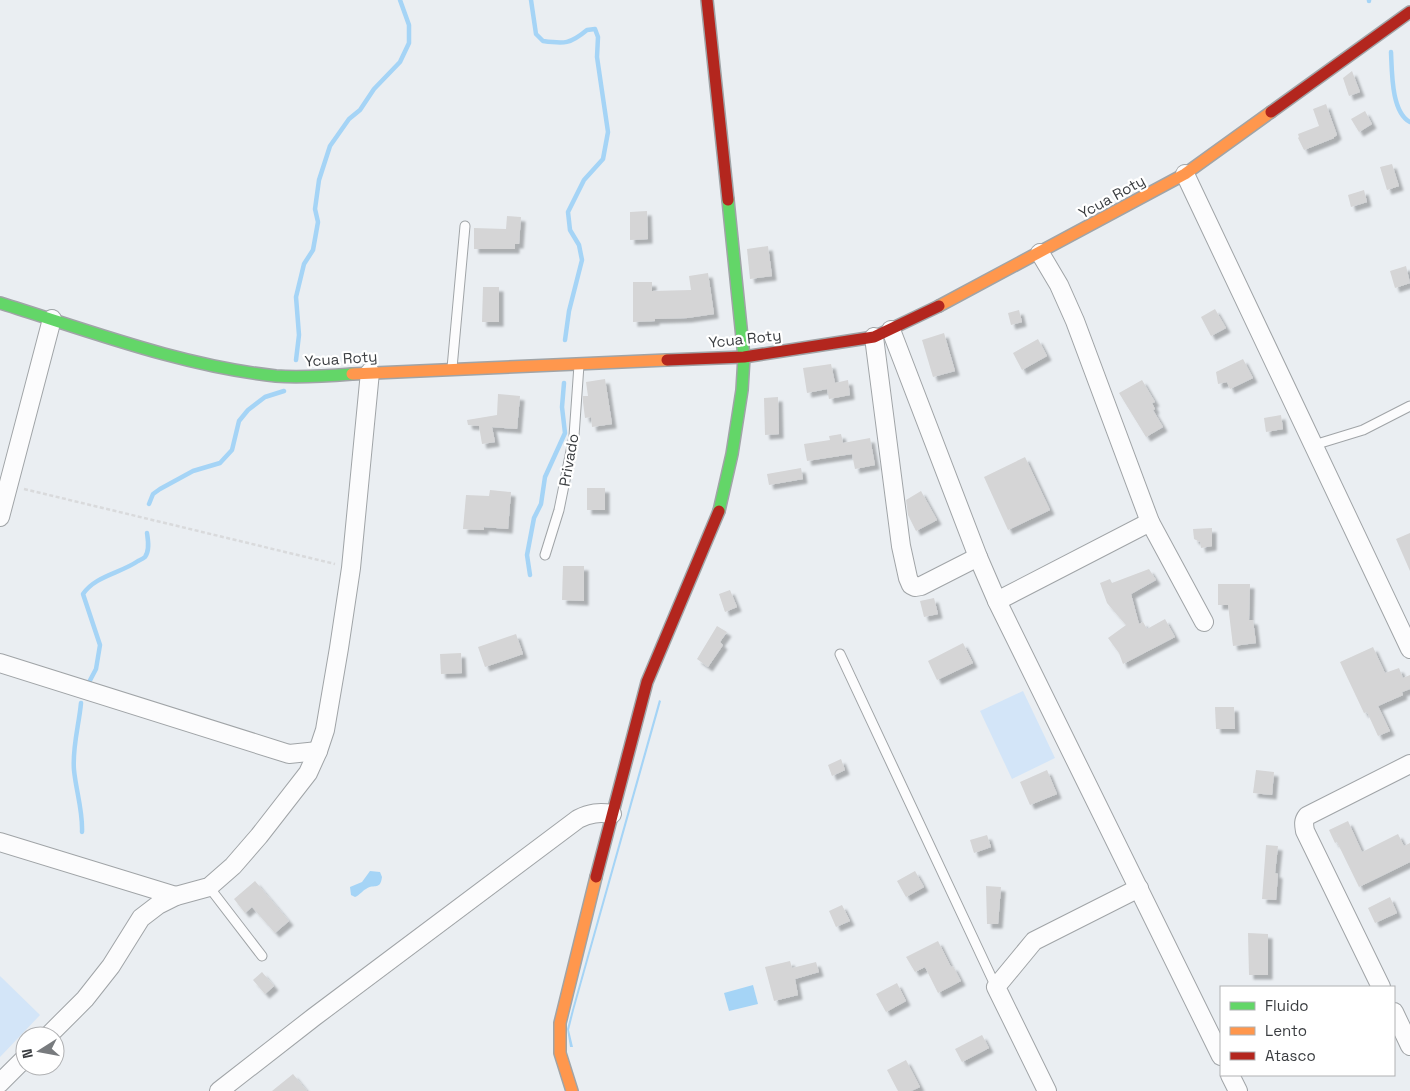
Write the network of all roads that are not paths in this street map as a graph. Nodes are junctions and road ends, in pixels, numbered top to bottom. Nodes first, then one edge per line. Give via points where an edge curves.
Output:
1 (707, 0) edge
2 (1410, 12) edge
3 (1185, 174) junction
4 (465, 226) dead end
5 (1040, 253) junction
6 (0, 303) edge
7 (52, 319) junction
8 (883, 333) junction
9 (744, 357) junction
10 (579, 362) junction
11 (452, 368) junction
12 (370, 372) junction
13 (1410, 406) edge
14 (1314, 445) junction
15 (0, 518) edge
16 (1150, 522) junction
17 (545, 555) dead end
18 (978, 558) junction
19 (997, 601) junction
20 (1204, 622) dead end
21 (1410, 649) edge
22 (840, 654) dead end
23 (0, 663) edge
24 (318, 751) junction
25 (1410, 764) edge
26 (612, 814) junction
27 (0, 842) edge
28 (209, 887) junction
29 (1139, 888) junction
30 (176, 896) junction
31 (262, 956) dead end
32 (1381, 986) edge
33 (996, 987) junction
34 (1395, 1014) edge
35 (58, 1026) edge
36 (1410, 1046) edge
37 (1220, 1054) edge
38 (15, 1068) edge
39 (1230, 1076) edge
40 (0, 1083) edge
41 (219, 1091) edge
42 (572, 1091) edge
43 (1047, 1091) edge
44 (1238, 1091) edge

1 - 9 street
2 - 3 street, Ycua Roty
3 - 5 street, Ycua Roty
3 - 14 street
4 - 11 lane
5 - 8 street, Ycua Roty
5 - 16 street via 1075,321
6 - 7 street, Ycua Roty
7 - 12 street, Ycua Roty via 228,369 278,376 321,377
7 - 15 street
8 - 9 street, Ycua Roty
8 - 18 street
8 - 18 street via 901,546 908,578 911,585 921,586
9 - 10 street, Ycua Roty
9 - 26 street via 734,445 719,510 647,682
10 - 11 street, Ycua Roty
10 - 17 lane, Privado via 573,444 559,510
11 - 12 street, Ycua Roty
12 - 24 street via 351,568 325,730
13 - 14 lane via 1364,430
14 - 21 street
16 - 19 street
16 - 20 street
18 - 19 street
19 - 29 street
22 - 33 lane
23 - 24 street via 280,752
24 - 28 street via 308,774 260,836
25 - 32 street via 1304,820 1305,831
26 - 41 street via 598,812 578,819
26 - 42 street via 559,1026 562,1064
27 - 30 street
28 - 30 street
28 - 31 lane
29 - 33 street via 1034,941
29 - 37 street
30 - 35 street via 141,918 111,966
33 - 43 street
34 - 36 street
38 - 40 street
39 - 44 street

